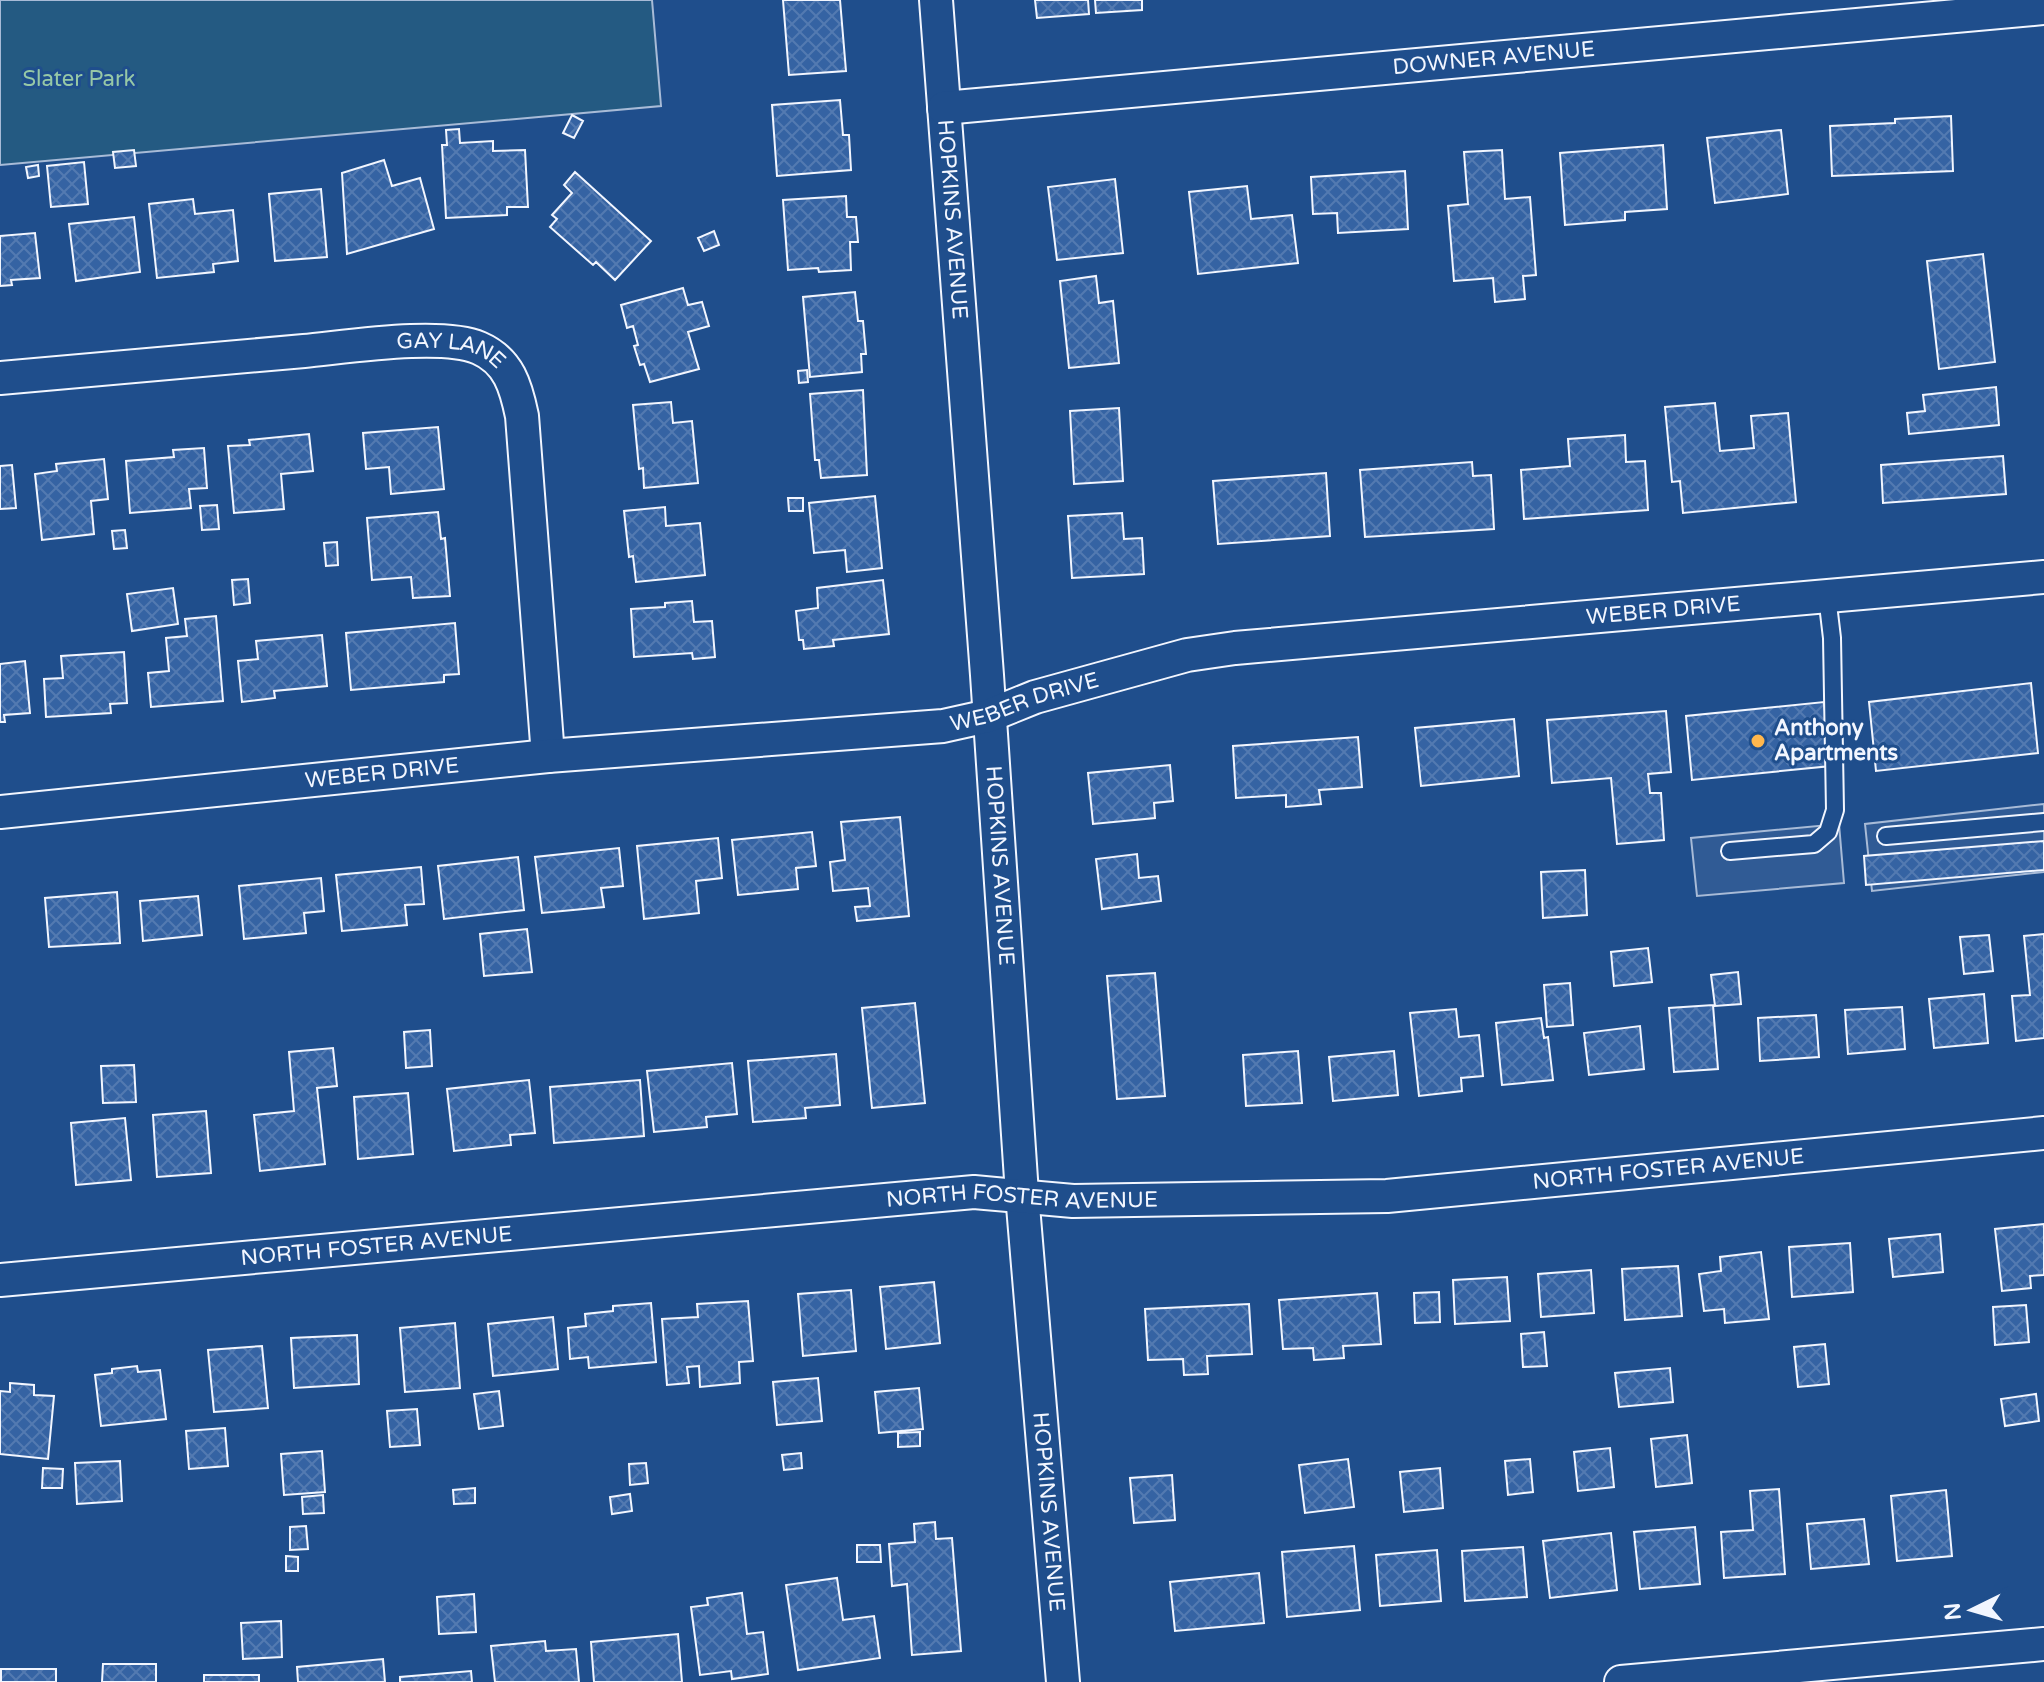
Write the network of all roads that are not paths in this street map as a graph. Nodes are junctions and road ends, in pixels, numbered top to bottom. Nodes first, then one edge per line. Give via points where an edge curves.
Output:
1 (936, 0) edge
2 (2044, 8) edge
3 (944, 108) junction
4 (0, 378) edge
5 (2044, 577) edge
6 (1827, 596) junction
7 (988, 716) junction
8 (548, 756) junction
9 (0, 812) edge
10 (2044, 822) edge
11 (1886, 836) dead end
12 (1730, 851) dead end
13 (2044, 1133) edge
14 (1022, 1194) junction
15 (0, 1280) edge
16 (2044, 1644) edge
17 (1063, 1682) edge
18 (1621, 1682) edge

1 - 3 street, HOPKINS AVENUE
2 - 3 street, DOWNER AVENUE
3 - 7 street, HOPKINS AVENUE
4 - 8 street, GAY LANE via 452,341 479,348 501,362 516,386 522,416
5 - 6 street, WEBER DRIVE
6 - 7 street, WEBER DRIVE via 1235,648 1187,655 1035,697
6 - 12 lane via 1835,810 1828,832 1814,844
7 - 8 street, WEBER DRIVE via 943,726
7 - 14 street, HOPKINS AVENUE
8 - 9 street, WEBER DRIVE
10 - 11 lane
13 - 14 street, NORTH FOSTER AVENUE via 1387,1196 1073,1201
14 - 15 street, NORTH FOSTER AVENUE via 974,1192
14 - 17 street, HOPKINS AVENUE
16 - 18 street

